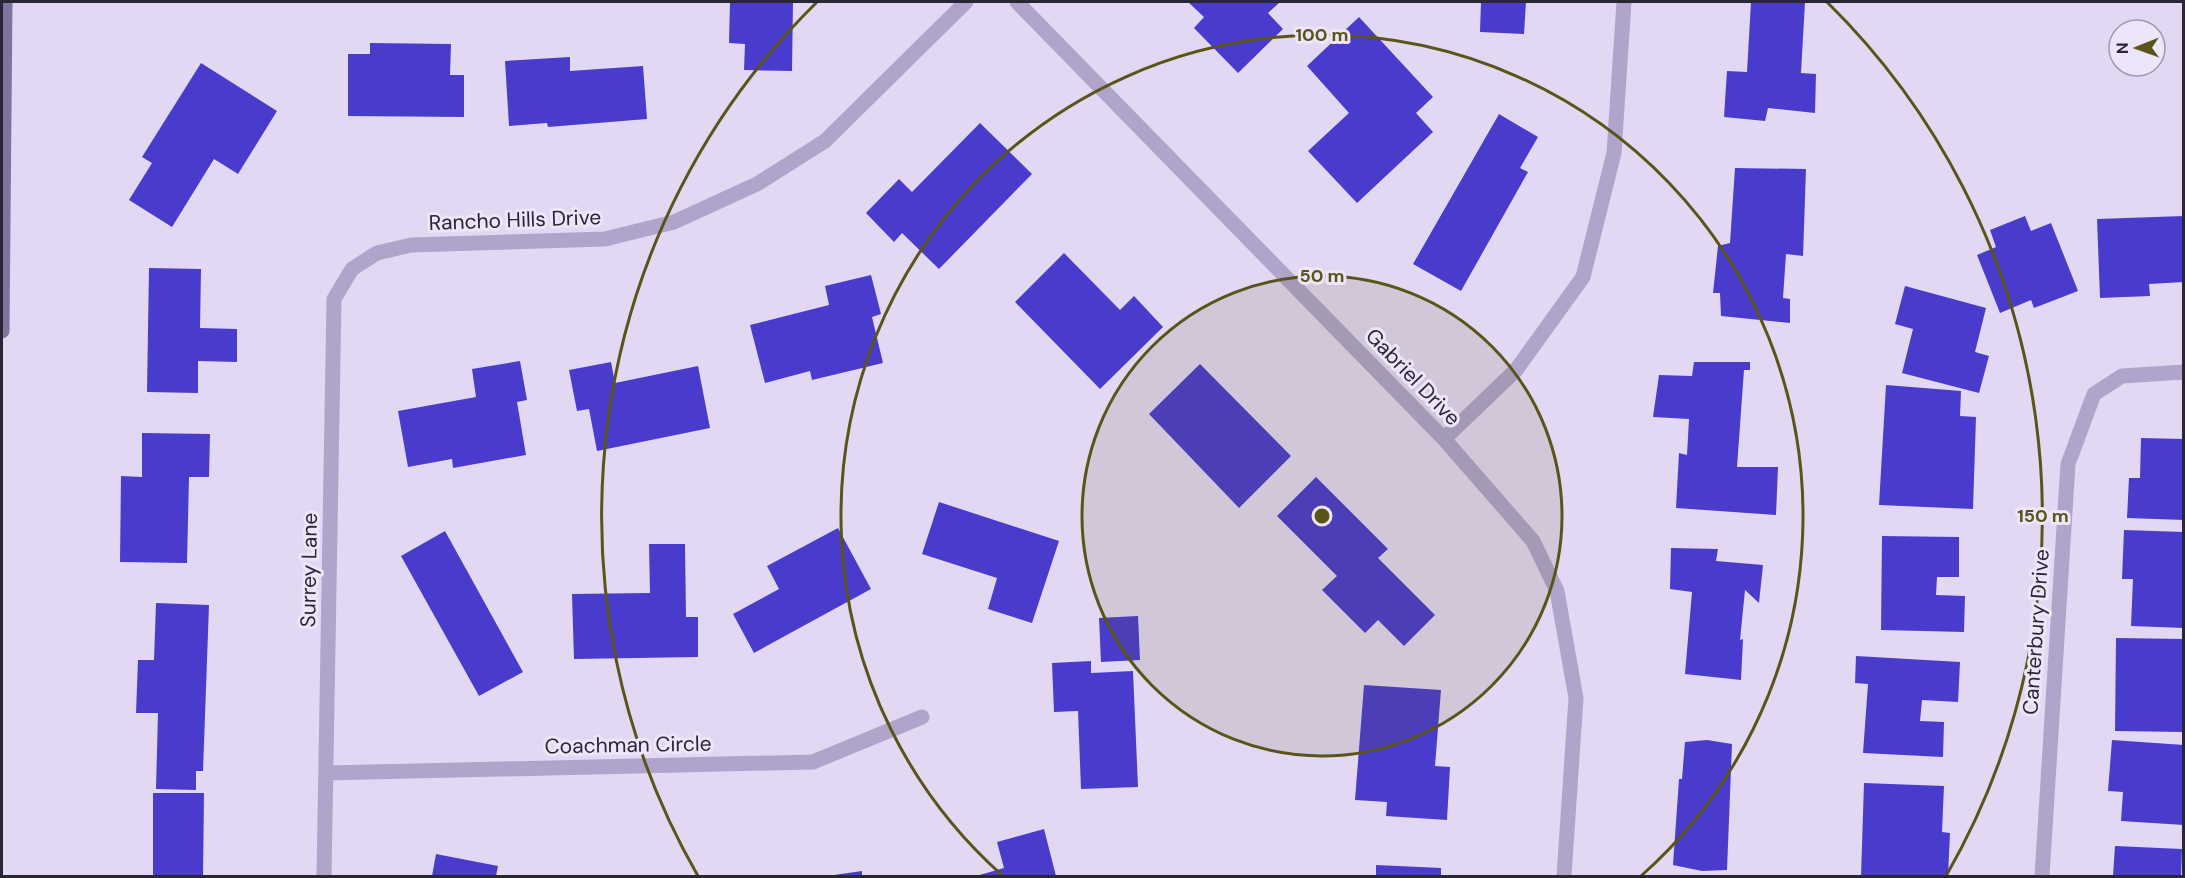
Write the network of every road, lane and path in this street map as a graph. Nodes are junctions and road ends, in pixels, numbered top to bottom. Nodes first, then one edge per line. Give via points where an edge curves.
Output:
1 (5, 2) edge
2 (966, 2) edge
3 (1017, 2) edge
4 (1624, 2) edge
5 (352, 269) joint
6 (2, 331) edge
7 (2184, 372) edge
8 (1444, 439) junction
9 (922, 717) dead end
10 (326, 773) junction
11 (324, 876) edge
12 (1564, 876) edge
13 (2042, 876) edge

1 - 6 main road
2 - 5 street, Rancho Hills Drive via 825,141 757,184 674,222 605,239 411,245 377,253
3 - 8 street, Gabriel Drive
4 - 8 street via 1614,153 1583,277 1516,370
5 - 10 street, Surrey Lane via 334,299
7 - 13 street, Canterbury Drive via 2122,376 2094,394 2068,464
8 - 12 street, Gabriel Drive via 1533,541 1557,591 1576,698
9 - 10 street, Coachman Circle via 813,762
10 - 11 street, Surrey Lane

